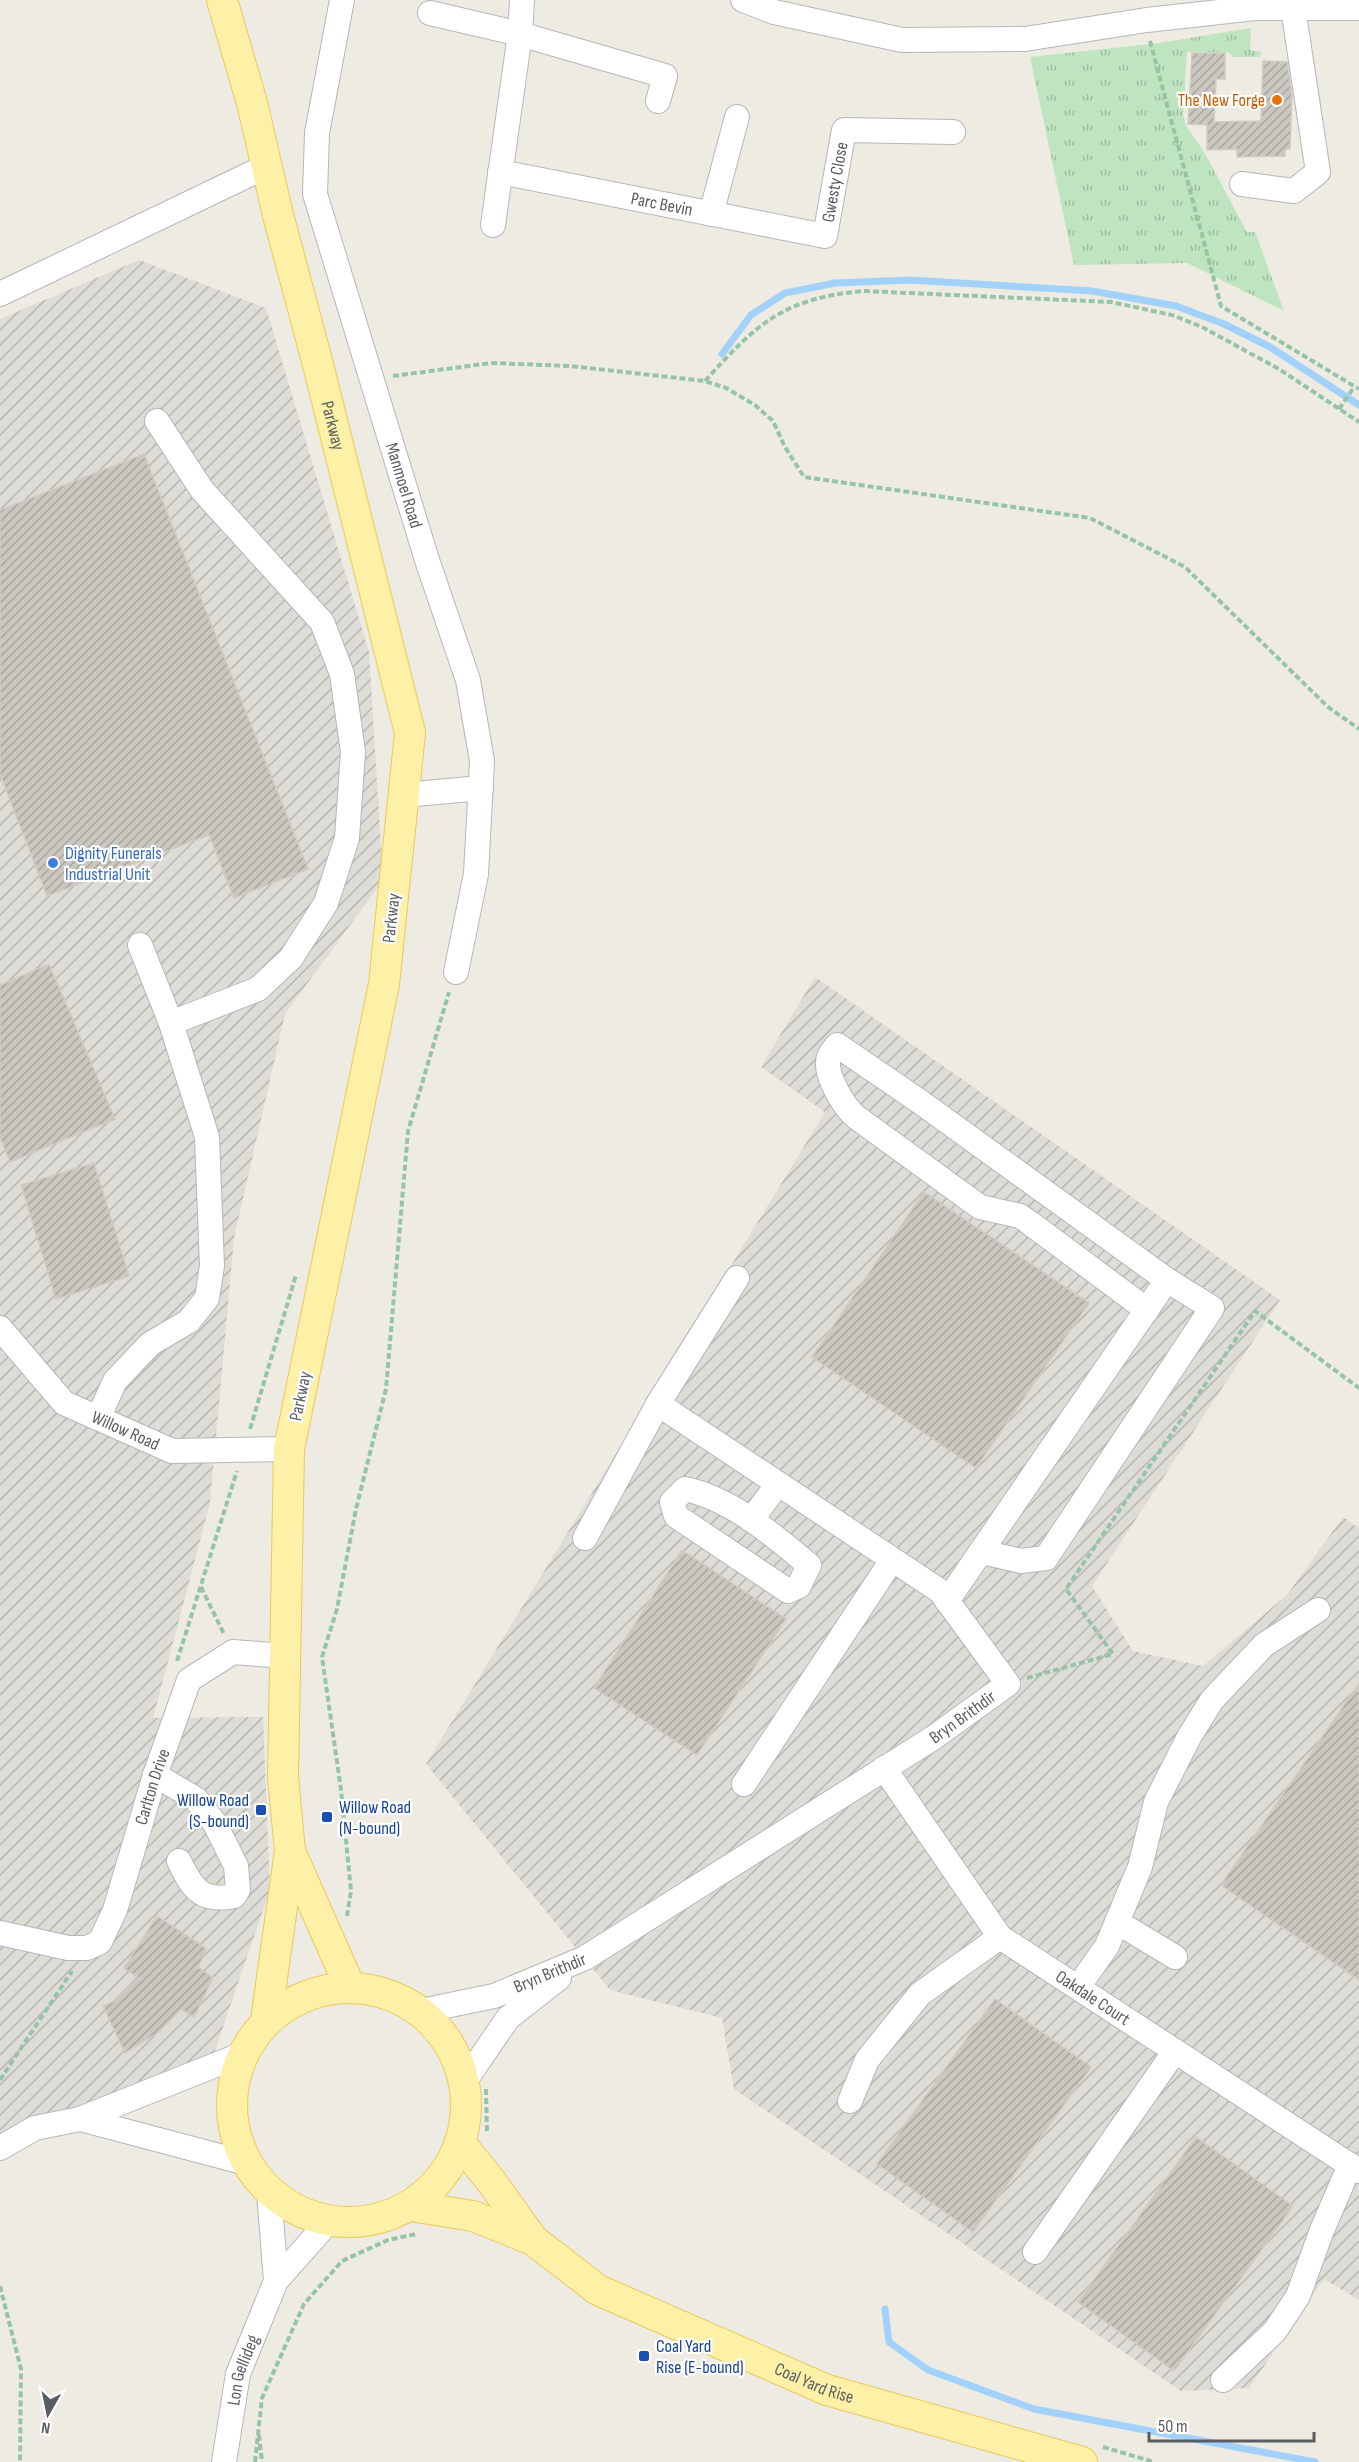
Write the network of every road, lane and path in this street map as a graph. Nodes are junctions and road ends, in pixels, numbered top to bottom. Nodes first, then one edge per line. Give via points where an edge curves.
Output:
1 (222, 0) edge
2 (342, 0) edge
3 (522, 0) edge
4 (742, 0) edge
5 (1293, 8) junction
6 (1359, 8) edge
7 (430, 13) dead end
8 (1147, 20) junction
9 (520, 34) junction
10 (658, 100) dead end
11 (737, 117) dead end
12 (953, 132) dead end
13 (267, 166) junction
14 (500, 172) junction
15 (1242, 184) dead end
16 (711, 213) junction
17 (493, 225) dead end
18 (825, 236) joint
19 (0, 294) edge
20 (371, 379) junction
21 (705, 381) junction
22 (1354, 387) junction
23 (1359, 389) edge
24 (1340, 409) junction
25 (156, 420) dead end
26 (1359, 422) edge
27 (1359, 729) edge
28 (481, 788) junction
29 (404, 795) junction
30 (140, 945) dead end
31 (456, 972) joint
32 (171, 1023) junction
33 (737, 1278) dead end
34 (1167, 1280) junction
35 (1147, 1310) junction
36 (0, 1328) edge
37 (1359, 1388) edge
38 (658, 1404) junction
39 (98, 1418) junction
40 (289, 1449) junction
41 (244, 1450) junction
42 (778, 1484) junction
43 (751, 1520) junction
44 (585, 1538) dead end
45 (982, 1552) junction
46 (892, 1560) junction
47 (201, 1586) junction
48 (947, 1600) junction
49 (1318, 1610) dead end
50 (233, 1652) junction
51 (285, 1656) junction
52 (176, 1663) dead end
53 (1008, 1684) junction
54 (884, 1768) junction
55 (155, 1775) junction
56 (744, 1784) dead end
57 (290, 1851) junction
58 (179, 1861) dead end
59 (346, 1921) dead end
60 (1117, 1922) junction
61 (0, 1933) edge
62 (1000, 1937) junction
63 (87, 1948) junction
64 (1174, 1957) dead end
65 (585, 1958) junction
66 (350, 1987) junction
67 (1077, 1987) junction
68 (421, 2011) junction
69 (266, 2020) junction
70 (1175, 2051) junction
71 (243, 2054) junction
72 (0, 2080) edge
73 (478, 2080) junction
74 (850, 2100) dead end
75 (80, 2119) junction
76 (490, 2142) dead end
77 (461, 2144) junction
78 (0, 2148) edge
79 (246, 2163) junction
80 (1354, 2168) edge
81 (269, 2192) junction
82 (410, 2206) junction
83 (329, 2221) junction
84 (424, 2232) dead end
85 (533, 2240) junction
86 (1035, 2252) dead end
87 (276, 2281) junction
88 (0, 2286) edge
89 (1223, 2380) dead end
90 (258, 2428) junction
91 (1090, 2454) edge
92 (20, 2462) edge
93 (224, 2462) edge
94 (255, 2462) edge
95 (262, 2462) edge
96 (1154, 2462) edge

1 - 13 main road, Parkway
2 - 20 street, Manmoel Road via 317,133 315,194
3 - 9 street
4 - 8 street via 774,12 902,40 1025,39
5 - 6 street
5 - 8 street via 1255,8
5 - 15 street via 1318,172 1294,191
7 - 9 street
8 - 22 path via 1151,51 1221,306
9 - 10 street via 665,76
9 - 14 street
11 - 16 street
12 - 18 street, Gwesty Close via 844,130
13 - 19 street
13 - 29 main road, Parkway via 410,733
14 - 16 street, Parc Bevin
14 - 17 street
16 - 18 street, Parc Bevin
20 - 21 path via 491,363 570,366
20 - 28 street, Manmoel Road via 468,680 482,761
21 - 24 path via 760,324 807,301 863,291 1011,296 1111,302 1172,315 1231,342
21 - 27 path via 755,405 773,421 804,477 1090,518 1185,567 1328,707
22 - 23 path
22 - 24 path
24 - 26 path
25 - 32 street via 202,490 322,622 342,674 353,752 347,838 326,903 291,958 258,989
28 - 29 street
28 - 31 street, Manmoel Road via 476,874
29 - 40 main road, Parkway via 384,984
30 - 32 street
31 - 59 path via 408,1131 386,1389 356,1509 337,1609 322,1657 351,1891
32 - 39 street via 207,1137 212,1266 207,1298 189,1322 150,1344 115,1381
33 - 38 street
34 - 35 street
34 - 35 street via 837,1045 828,1068 845,1105 856,1117 980,1207 1020,1216
34 - 45 street via 1212,1308 1046,1558 1022,1561
35 - 45 street
36 - 39 street, Willow Road via 64,1403
37 - 53 path via 1255,1311 1065,1589 1113,1654
38 - 42 street, Bryn Brithdir
38 - 44 street
39 - 41 street, Willow Road via 172,1451
40 - 41 street, Willow Road
40 - 51 main road, Parkway
41 - 47 path
42 - 43 street
42 - 46 street, Bryn Brithdir
43 - 43 street via 809,1565 799,1586 788,1591 676,1516 672,1502 685,1489 702,1492
45 - 48 street
46 - 48 street, Bryn Brithdir via 940,1591
46 - 56 street
47 - 50 path
47 - 52 path
48 - 53 street, Bryn Brithdir
49 - 60 street via 1264,1645 1212,1700 1156,1802 1140,1867
50 - 51 street
50 - 55 street, Carlton Drive via 189,1680
51 - 57 main road, Parkway via 283,1777
53 - 54 street, Bryn Brithdir
54 - 62 street, Oakdale Court
54 - 65 street, Bryn Brithdir
55 - 58 street via 196,1799 214,1822 236,1866 238,1890 234,1896 224,1898 199,1893
55 - 63 street, Carlton Drive via 115,1910 100,1942
57 - 66 main road
57 - 69 main road
60 - 64 street
60 - 67 street via 1107,1946
61 - 63 street via 49,1945
62 - 67 street, Oakdale Court
62 - 74 street via 920,1994 867,2060
63 - 72 path
65 - 68 street, Bryn Brithdir via 494,1996
65 - 73 street via 508,2018
66 - 68 main road via 387,1993
66 - 69 main road via 320,1990 291,2002
67 - 70 street, Oakdale Court
68 - 73 main road via 441,2030
69 - 71 main road
70 - 80 street, Oakdale Court
70 - 86 street
71 - 75 street
71 - 79 main road via 232,2090 233,2128
73 - 76 path via 486,2088 486,2132
73 - 77 main road
75 - 78 street via 35,2128
75 - 79 street
77 - 82 main road via 432,2190
77 - 85 main road, Coal Yard Rise
79 - 81 main road
80 - 89 street via 1322,2230 1298,2296 1275,2331
81 - 83 main road via 297,2211
81 - 87 street, Lon Gellideg
82 - 83 main road via 357,2223
82 - 85 main road, Coal Yard Rise via 473,2216
83 - 87 street, Lon Gellideg
84 - 90 path via 388,2240 342,2261 304,2304 262,2398
85 - 91 main road, Coal Yard Rise via 598,2290 827,2390
87 - 93 street, Lon Gellideg via 238,2374
88 - 92 path via 21,2368
90 - 94 path
90 - 95 path
91 - 96 path

